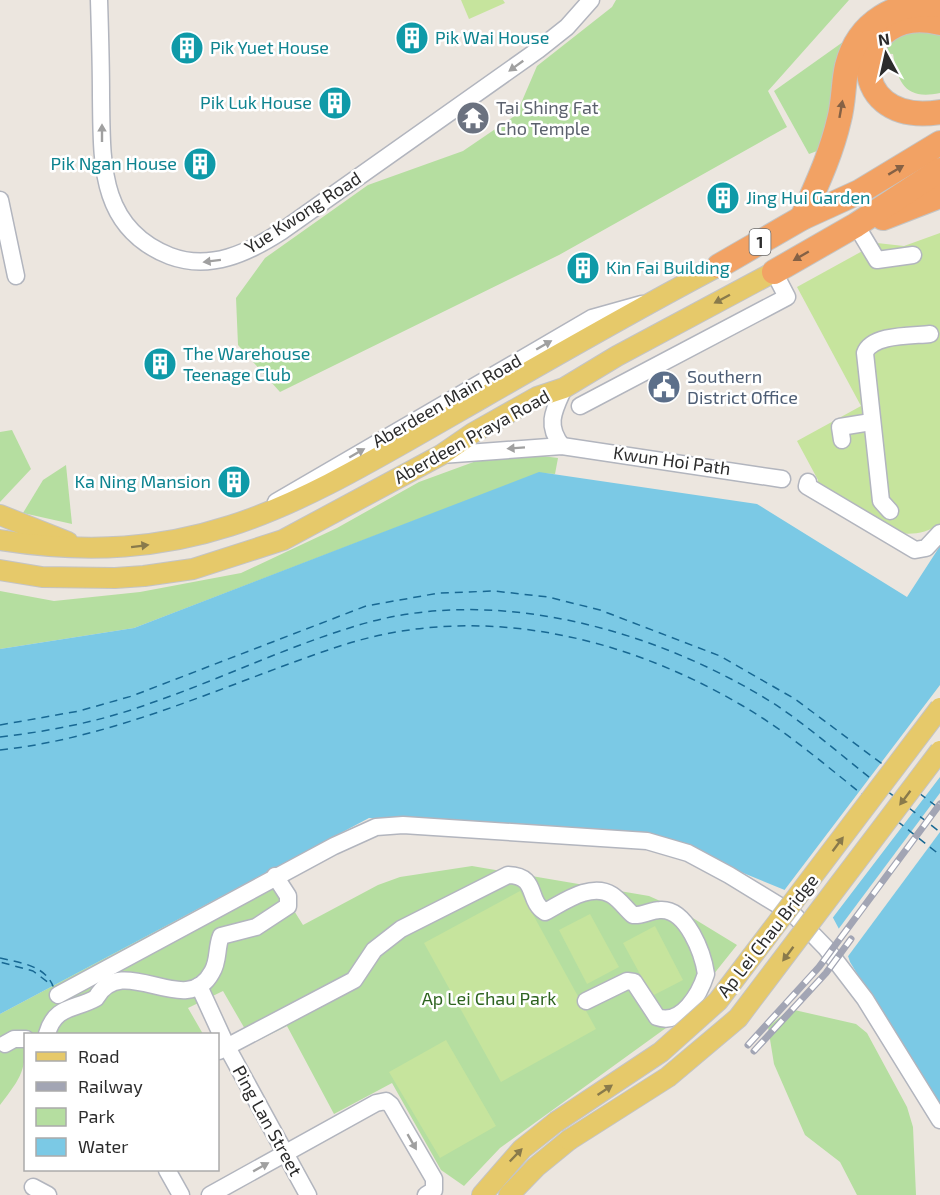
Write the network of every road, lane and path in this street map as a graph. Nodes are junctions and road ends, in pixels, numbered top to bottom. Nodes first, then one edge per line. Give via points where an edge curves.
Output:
1 (99, 0) edge
2 (591, 0) edge
3 (940, 5) edge
4 (940, 23) edge
5 (860, 55) junction
6 (940, 112) edge
7 (940, 143) edge
8 (940, 170) edge
9 (940, 196) edge
10 (0, 200) edge
11 (802, 218) junction
12 (856, 225) junction
13 (913, 255) dead end
14 (719, 266) joint
15 (774, 272) junction
16 (16, 276) dead end
17 (930, 334) dead end
18 (564, 388) junction
19 (580, 406) dead end
20 (871, 422) junction
21 (842, 440) dead end
22 (562, 446) junction
23 (441, 455) junction
24 (782, 479) dead end
25 (807, 484) dead end
26 (890, 510) dead end
27 (0, 515) edge
28 (940, 533) edge
29 (0, 540) edge
30 (82, 547) junction
31 (0, 570) edge
32 (940, 708) edge
33 (940, 751) edge
34 (275, 876) junction
35 (122, 960) junction
36 (120, 980) junction
37 (74, 986) junction
38 (199, 987) junction
39 (58, 995) dead end
40 (586, 1001) dead end
41 (81, 1003) junction
42 (48, 1033) edge
43 (217, 1033) edge
44 (24, 1039) edge
45 (219, 1039) edge
46 (5, 1044) dead end
47 (223, 1049) junction
48 (940, 1120) edge
49 (285, 1154) junction
50 (168, 1171) edge
51 (431, 1190) edge
52 (181, 1195) edge
53 (210, 1195) edge
54 (308, 1195) edge
55 (482, 1195) edge
56 (509, 1195) edge

2 -> 1 street, Yue Kwong Road via 567,27 538,50 282,231 246,252 204,262 175,258 146,243 128,226 108,192 102,163
3 - 5 highway via 902,5 885,12 867,27
4 - 5 highway via 901,23 882,34
5 - 6 highway via 871,82 890,105 910,112
11 -> 5 highway via 826,165
11 -> 7 highway, Aberdeen Praya Road / 1 via 833,206
8 - 12 highway, Aberdeen Praya Road / 1
9 - 12 highway via 903,212
10 - 16 street
11 - 14 highway, Aberdeen Praya Road / 1
12 - 13 street via 877,260
12 -> 15 highway, Aberdeen Praya Road / 1
30 -> 14 main road, Aberdeen Praya Road via 156,544 200,536 254,519 343,477
15 -> 18 main road, Aberdeen Praya Road
15 - 19 street, Aberdeen Praya Road via 787,297
17 - 20 street via 876,341 867,347
18 - 22 street via 551,419 555,437
18 - 23 main road, Aberdeen Praya Road via 537,397
20 - 21 street via 840,427
20 - 26 street via 881,501
22 -> 23 street, Kwun Hoi Path
22 - 24 street, Kwun Hoi Path
23 - 31 main road, Aberdeen Praya Road via 283,540 194,569 115,579 42,577
25 - 28 street via 915,550 926,548
27 - 30 main road
29 - 30 main road, Aberdeen Praya Road
55 -> 32 main road, Ap Lei Chau Bridge, bridge via 522,1149 661,1052 718,1001
33 -> 56 main road, Ap Lei Chau Bridge, bridge via 738,1018 668,1077 569,1140
34 - 35 street
34 - 38 street via 288,896 286,909 256,927 222,936 212,973
34 - 48 street via 367,830 387,825 647,841 688,853 792,914 812,931 865,999
35 - 36 street
35 - 37 street
36 - 38 street via 176,990
36 - 41 street via 104,985 96,998
37 - 39 street
37 - 41 street
38 - 43 street, Ping Lan Street
40 - 47 street via 627,981 634,982 657,1017 678,1015 691,1003 706,974 697,942 671,912 633,915 610,894 600,891 581,894 546,912 527,881 508,874 392,935 374,950 354,980
41 - 42 street via 60,1013
44 - 46 street
45 - 47 street, Ping Lan Street
47 - 49 street, Ping Lan Street
49 -> 51 street via 386,1101
53 -> 49 street
49 - 54 street, Ping Lan Street
50 - 52 street

